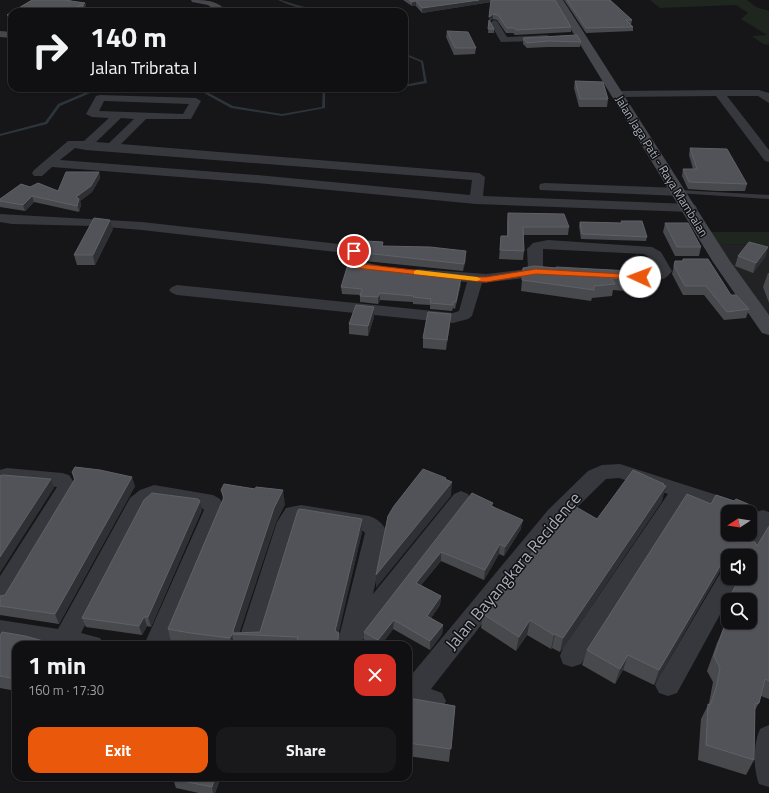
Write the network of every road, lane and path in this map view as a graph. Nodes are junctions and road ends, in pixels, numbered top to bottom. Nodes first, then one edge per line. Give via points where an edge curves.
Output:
1 (196, 0) edge
2 (558, 0) edge
3 (210, 1) edge
4 (220, 8) edge
5 (494, 23) dead end
6 (581, 36) junction
7 (719, 93) junction
8 (617, 94) junction
9 (769, 100) edge
10 (118, 115) junction
11 (144, 115) junction
12 (86, 146) junction
13 (111, 148) junction
14 (769, 158) edge
15 (266, 161) junction
16 (48, 163) junction
17 (38, 172) dead end
18 (257, 179) junction
19 (545, 187) dead end
20 (680, 192) junction
21 (769, 197) edge
22 (476, 200) junction
23 (690, 208) junction
24 (0, 218) edge
25 (661, 261) junction
26 (676, 261) edge
27 (707, 262) edge
28 (722, 262) junction
29 (388, 270) edge
30 (403, 271) edge
31 (536, 272) junction
32 (559, 273) edge
33 (615, 276) edge
34 (475, 279) junction
35 (177, 290) dead end
36 (768, 326) edge
37 (0, 478) edge
38 (681, 491) junction
39 (461, 498) dead end
40 (724, 505) edge
41 (725, 585) edge
42 (0, 596) edge
43 (0, 630) edge
44 (64, 641) joint
45 (158, 641) edge
46 (250, 641) edge
47 (350, 641) edge
48 (572, 656) dead end
49 (668, 686) dead end
50 (412, 691) edge
51 (412, 697) edge
52 (433, 702) edge
53 (769, 738) edge
54 (769, 774) edge

1 - 3 street
2 - 6 street, Jalan Jaga Pati - Raya Mambalan
3 - 4 street
5 - 6 street via 504,40
6 - 8 street, Jalan Jaga Pati - Raya Mambalan
7 - 8 street
7 - 9 street via 759,93
7 - 14 street
8 - 20 street, Jalan Jaga Pati - Raya Mambalan
10 - 11 street
10 - 11 street via 92,114 100,98 196,101 187,117
10 - 12 street
11 - 13 street
12 - 13 street
12 - 16 street via 72,144
13 - 15 street
15 - 18 street
15 - 22 street via 479,177
16 - 17 street
16 - 18 street
18 - 22 street
19 - 20 street
20 - 21 lane
20 - 23 street, Jalan Jaga Pati - Raya Mambalan
22 - 23 street
23 - 28 street, Jalan Jaga Pati - Raya Mambalan
24 - 29 street via 102,222 348,249 357,252 355,263 359,266
25 - 26 street
25 - 31 street via 653,252 646,250 545,244 533,251
25 - 33 street via 664,272 659,277
27 - 28 street
28 - 36 street, Jalan Jaga Pati - Raya Mambalan
30 - 34 street
31 - 32 street
31 - 34 street
34 - 35 street via 466,313 453,318
37 - 42 street via 7,475 62,480 67,487
38 - 40 street, Jalan Bayangkara Recidence
38 - 48 street
38 - 50 street, Jalan Bayangkara Recidence via 620,471 595,476 555,516
39 - 47 street
41 - 49 street
43 - 44 street
44 - 45 street via 137,503 154,493 206,500 211,503 214,512
46 - 47 street via 288,522 293,514 301,513 369,524 376,531
51 - 52 street, Jalan Bayangkara Recidence
53 - 54 street

